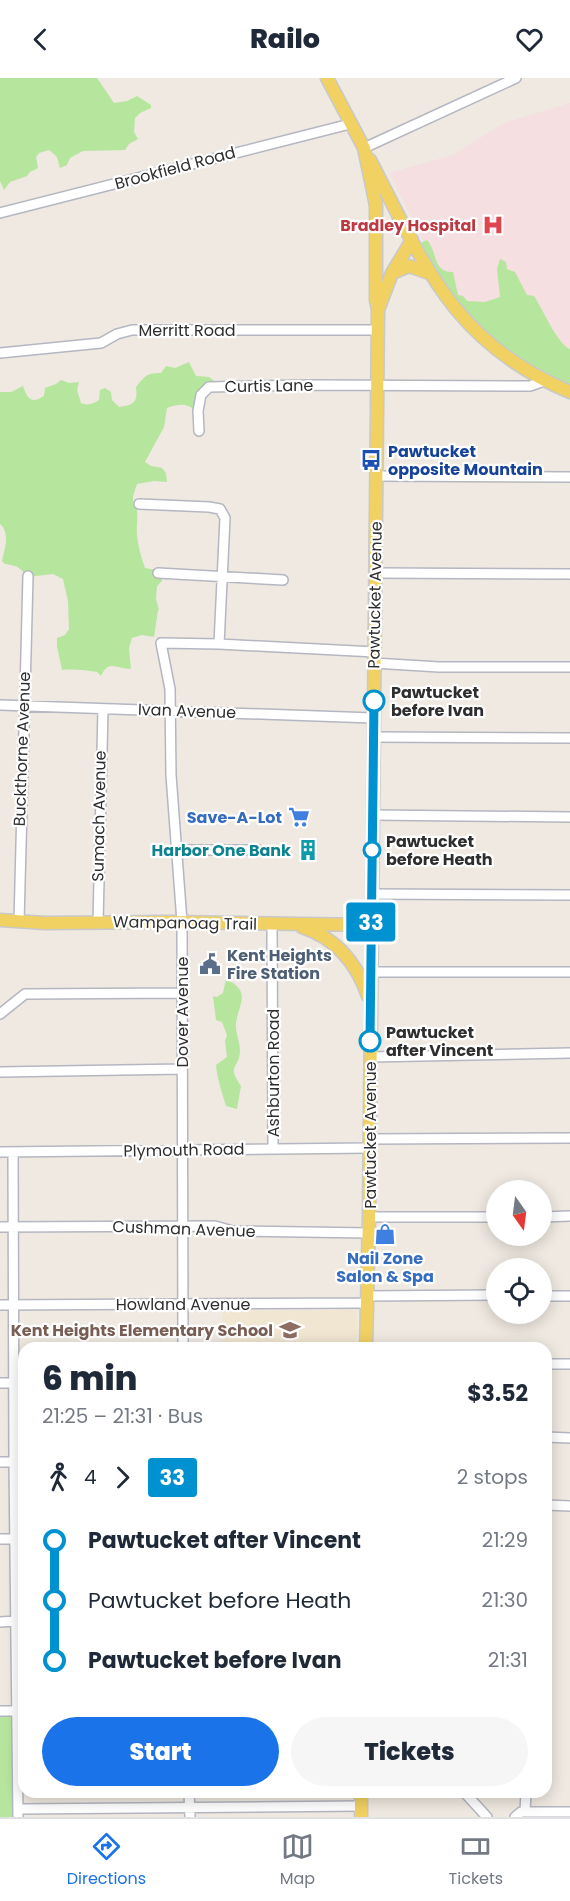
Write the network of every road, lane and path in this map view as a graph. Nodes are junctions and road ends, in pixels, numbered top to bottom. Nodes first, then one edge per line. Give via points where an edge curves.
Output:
1 (330, 79) edge
2 (511, 79) edge
3 (350, 124) junction
4 (364, 148) junction
5 (0, 213) edge
6 (410, 237) junction
7 (392, 273) junction
8 (429, 273) junction
9 (377, 305) junction
10 (377, 330) junction
11 (0, 353) edge
12 (547, 380) junction
13 (377, 386) junction
14 (570, 391) edge
15 (199, 431) dead end
16 (376, 476) junction
17 (570, 477) edge
18 (139, 504) dead end
19 (158, 573) dead end
20 (375, 573) junction
21 (570, 574) edge
22 (28, 576) dead end
23 (222, 578) junction
24 (283, 580) dead end
25 (219, 644) junction
26 (374, 657) junction
27 (570, 668) edge
28 (0, 705) edge
29 (23, 706) junction
30 (103, 709) junction
31 (170, 710) junction
32 (373, 718) junction
33 (373, 738) junction
34 (570, 738) edge
35 (373, 815) junction
36 (570, 817) edge
37 (177, 850) junction
38 (259, 850) dead end
39 (372, 894) junction
40 (570, 895) edge
41 (0, 920) edge
42 (18, 922) junction
43 (182, 922) junction
44 (98, 923) junction
45 (272, 924) junction
46 (295, 925) junction
47 (371, 925) junction
48 (372, 972) junction
49 (570, 972) edge
50 (181, 993) junction
51 (371, 1005) junction
52 (0, 1014) edge
53 (570, 1053) edge
54 (370, 1057) junction
55 (182, 1070) junction
56 (0, 1072) edge
57 (570, 1138) edge
58 (369, 1144) junction
59 (273, 1149) junction
60 (183, 1150) junction
61 (0, 1152) edge
62 (13, 1153) junction
63 (369, 1216) junction
64 (552, 1216) edge
65 (570, 1216) edge
66 (486, 1217) edge
67 (184, 1226) junction
68 (0, 1227) edge
69 (12, 1227) junction
70 (369, 1233) junction
71 (486, 1296) edge
72 (552, 1296) edge
73 (570, 1296) edge
74 (367, 1299) junction
75 (183, 1303) junction
76 (0, 1305) edge
77 (13, 1305) junction
78 (183, 1342) edge
79 (366, 1342) edge
80 (552, 1364) edge
81 (570, 1364) edge
82 (13, 1382) junction
83 (18, 1382) edge
84 (0, 1383) edge
85 (552, 1437) edge
86 (570, 1438) edge
87 (18, 1449) edge
88 (0, 1462) edge
89 (18, 1462) edge
90 (552, 1505) edge
91 (570, 1506) edge
92 (0, 1539) edge
93 (18, 1539) edge
94 (18, 1580) edge
95 (16, 1621) junction
96 (0, 1622) edge
97 (18, 1634) edge
98 (18, 1690) edge
99 (0, 1711) edge
100 (17, 1711) junction
101 (18, 1716) edge
102 (19, 1798) edge
103 (470, 1798) edge
104 (526, 1798) edge
105 (361, 1811) edge
106 (190, 1812) edge
107 (525, 1812) junction
108 (570, 1812) edge
109 (18, 1813) edge
110 (487, 1817) edge
111 (515, 1817) edge

1 - 3 main road, Pawtucket Avenue
2 - 4 street
3 - 4 main road, Pawtucket Avenue
3 - 5 street, Brookfield Road
4 - 6 main road
4 - 9 main road, Pawtucket Avenue via 375,206
6 - 7 main road, Pawtucket Avenue
6 - 8 main road
6 - 9 main road, Pawtucket Avenue via 387,264
7 - 8 main road via 409,266
7 - 9 main road, Pawtucket Avenue
8 - 12 main road via 458,314 482,338 505,357
9 - 10 main road, Pawtucket Avenue
10 - 11 street, Merritt Road via 132,330 101,343
10 - 13 main road, Pawtucket Avenue
12 - 13 street, Curtis Lane via 530,386
12 - 14 main road
13 - 15 street, Curtis Lane via 209,387 201,395
13 - 16 main road, Pawtucket Avenue
16 - 17 street
16 - 20 main road, Pawtucket Avenue
18 - 23 street via 220,509 225,518
19 - 23 street
20 - 21 street
20 - 26 main road, Pawtucket Avenue
22 - 29 street, Buckthorne Avenue
23 - 24 street
23 - 25 street
25 - 26 street
25 - 31 street, Dover Avenue via 160,644 169,681
26 - 27 street via 438,667
26 - 32 main road, Pawtucket Avenue
28 - 29 street, Ivan Avenue
29 - 30 street, Ivan Avenue
29 - 42 street, Buckthorne Avenue
30 - 31 street, Ivan Avenue
30 - 44 street, Sumach Avenue
31 - 32 street, Ivan Avenue
31 - 37 street, Dover Avenue
32 - 33 main road, Pawtucket Avenue
33 - 34 street
33 - 35 main road, Pawtucket Avenue
35 - 36 street
35 - 39 main road, Pawtucket Avenue
37 - 38 street
37 - 43 street, Dover Avenue
39 - 40 street
39 - 47 main road, Pawtucket Avenue
41 - 42 main road, Wampanoag Trail
42 - 44 main road, Wampanoag Trail
43 - 44 main road, Wampanoag Trail
43 - 45 main road, Wampanoag Trail
43 - 50 street, Dover Avenue
45 - 46 main road, Wampanoag Trail
45 - 59 street, Ashburton Road
46 - 47 main road, Wampanoag Trail
46 - 51 main road via 324,938 347,956
47 - 48 main road, Pawtucket Avenue
48 - 49 street
48 - 51 main road, Pawtucket Avenue
50 - 52 street via 25,994
50 - 55 street, Dover Avenue
51 - 54 main road, Pawtucket Avenue
53 - 54 street
54 - 58 main road, Pawtucket Avenue
55 - 56 street
55 - 60 street, Dover Avenue
57 - 58 street, Plymouth Road
58 - 59 street, Plymouth Road
58 - 63 main road, Pawtucket Avenue
59 - 60 street, Plymouth Road
60 - 62 street, Plymouth Road
60 - 67 street, Dover Avenue
61 - 62 street, Plymouth Road
62 - 69 street
63 - 66 street
63 - 70 main road, Pawtucket Avenue
64 - 65 street
67 - 69 street, Cushman Avenue
67 - 70 street, Cushman Avenue via 214,1226 233,1231
67 - 75 street, Dover Avenue
68 - 69 street, Cushman Avenue
69 - 77 street
70 - 74 main road, Pawtucket Avenue
71 - 74 street, Howland Avenue
72 - 73 street
74 - 75 street, Howland Avenue
74 - 79 main road, Pawtucket Avenue
75 - 77 street, Howland Avenue
75 - 78 street, Dover Avenue
76 - 77 street, Howland Avenue
77 - 82 street
80 - 81 street
82 - 83 street
82 - 84 street
82 - 87 street
85 - 86 street
88 - 89 street
90 - 91 street
92 - 93 street
94 - 95 street
95 - 96 street
95 - 97 street
98 - 100 street
99 - 100 street
100 - 101 street
102 - 109 street
103 - 110 street
104 - 107 street
105 - 106 street
106 - 109 street
107 - 108 street
107 - 111 street

